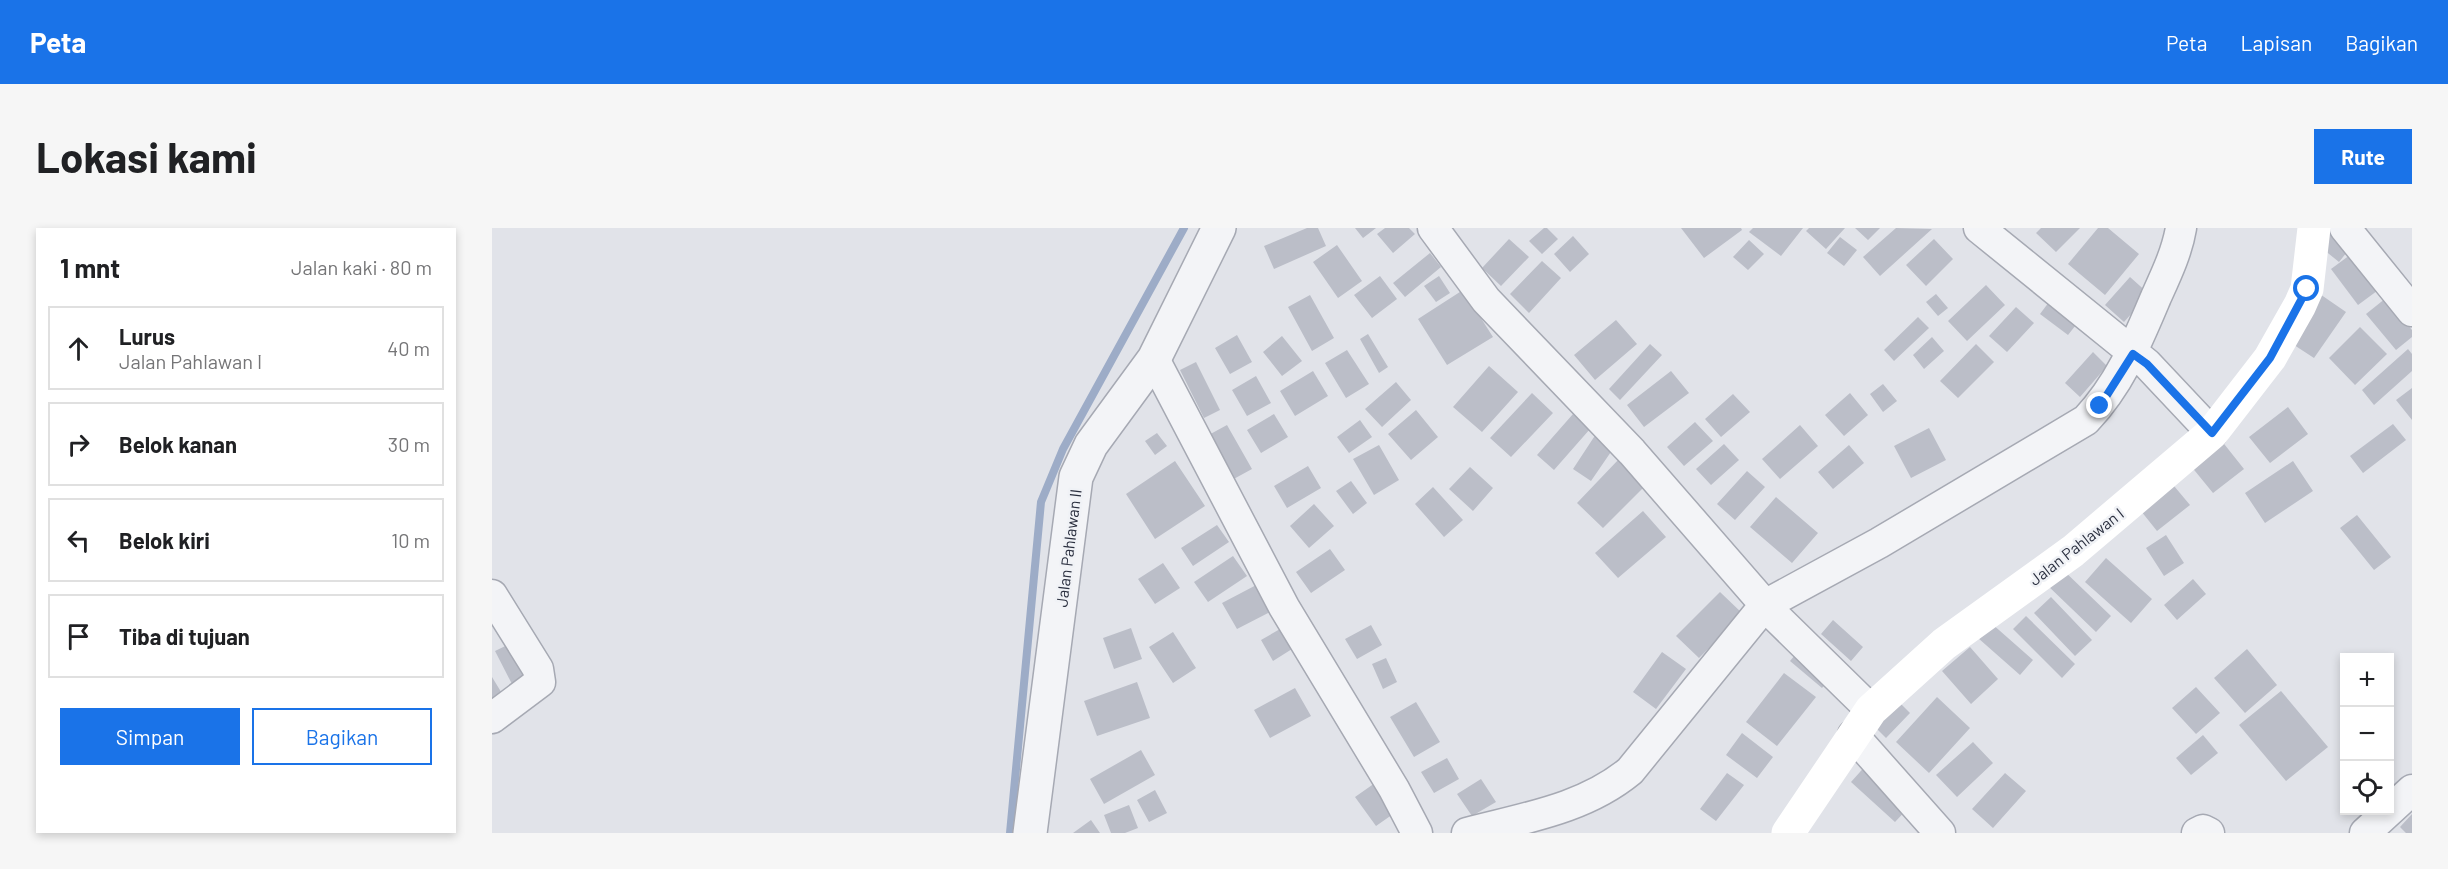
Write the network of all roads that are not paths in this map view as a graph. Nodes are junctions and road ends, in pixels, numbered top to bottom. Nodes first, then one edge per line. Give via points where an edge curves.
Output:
1 (1219, 228) edge
2 (1432, 228) edge
3 (1979, 228) edge
4 (2181, 228) edge
5 (2314, 228) edge
6 (2345, 228) edge
7 (2411, 308) edge
8 (1154, 359) junction
9 (2140, 359) junction
10 (2202, 422) junction
11 (492, 595) edge
12 (1769, 609) junction
13 (492, 718) edge
14 (1862, 723) junction
15 (2412, 790) edge
16 (1030, 833) edge
17 (1417, 833) edge
18 (1467, 833) edge
19 (1788, 833) edge
20 (1940, 833) edge
21 (2197, 833) edge
22 (2209, 833) edge
23 (2365, 833) edge

1 - 8 street, Jalan Pahlawan II
2 - 12 street via 1486,300 1632,452
3 - 9 street
4 - 9 street
5 - 10 main road, Jalan Pahlawan I via 2307,289 2270,358
6 - 7 street
8 - 16 street, Jalan Pahlawan II via 1091,446 1076,477
8 - 17 street via 1284,607
9 - 10 street
9 - 12 street via 2073,430
10 - 14 main road, Jalan Pahlawan I via 2073,551 1944,644
11 - 13 street via 540,675 537,686
12 - 14 street via 1802,643
12 - 18 street via 1615,784 1576,804
14 - 19 main road, Jalan Pahlawan I
14 - 20 street
15 - 23 street
21 - 22 street

